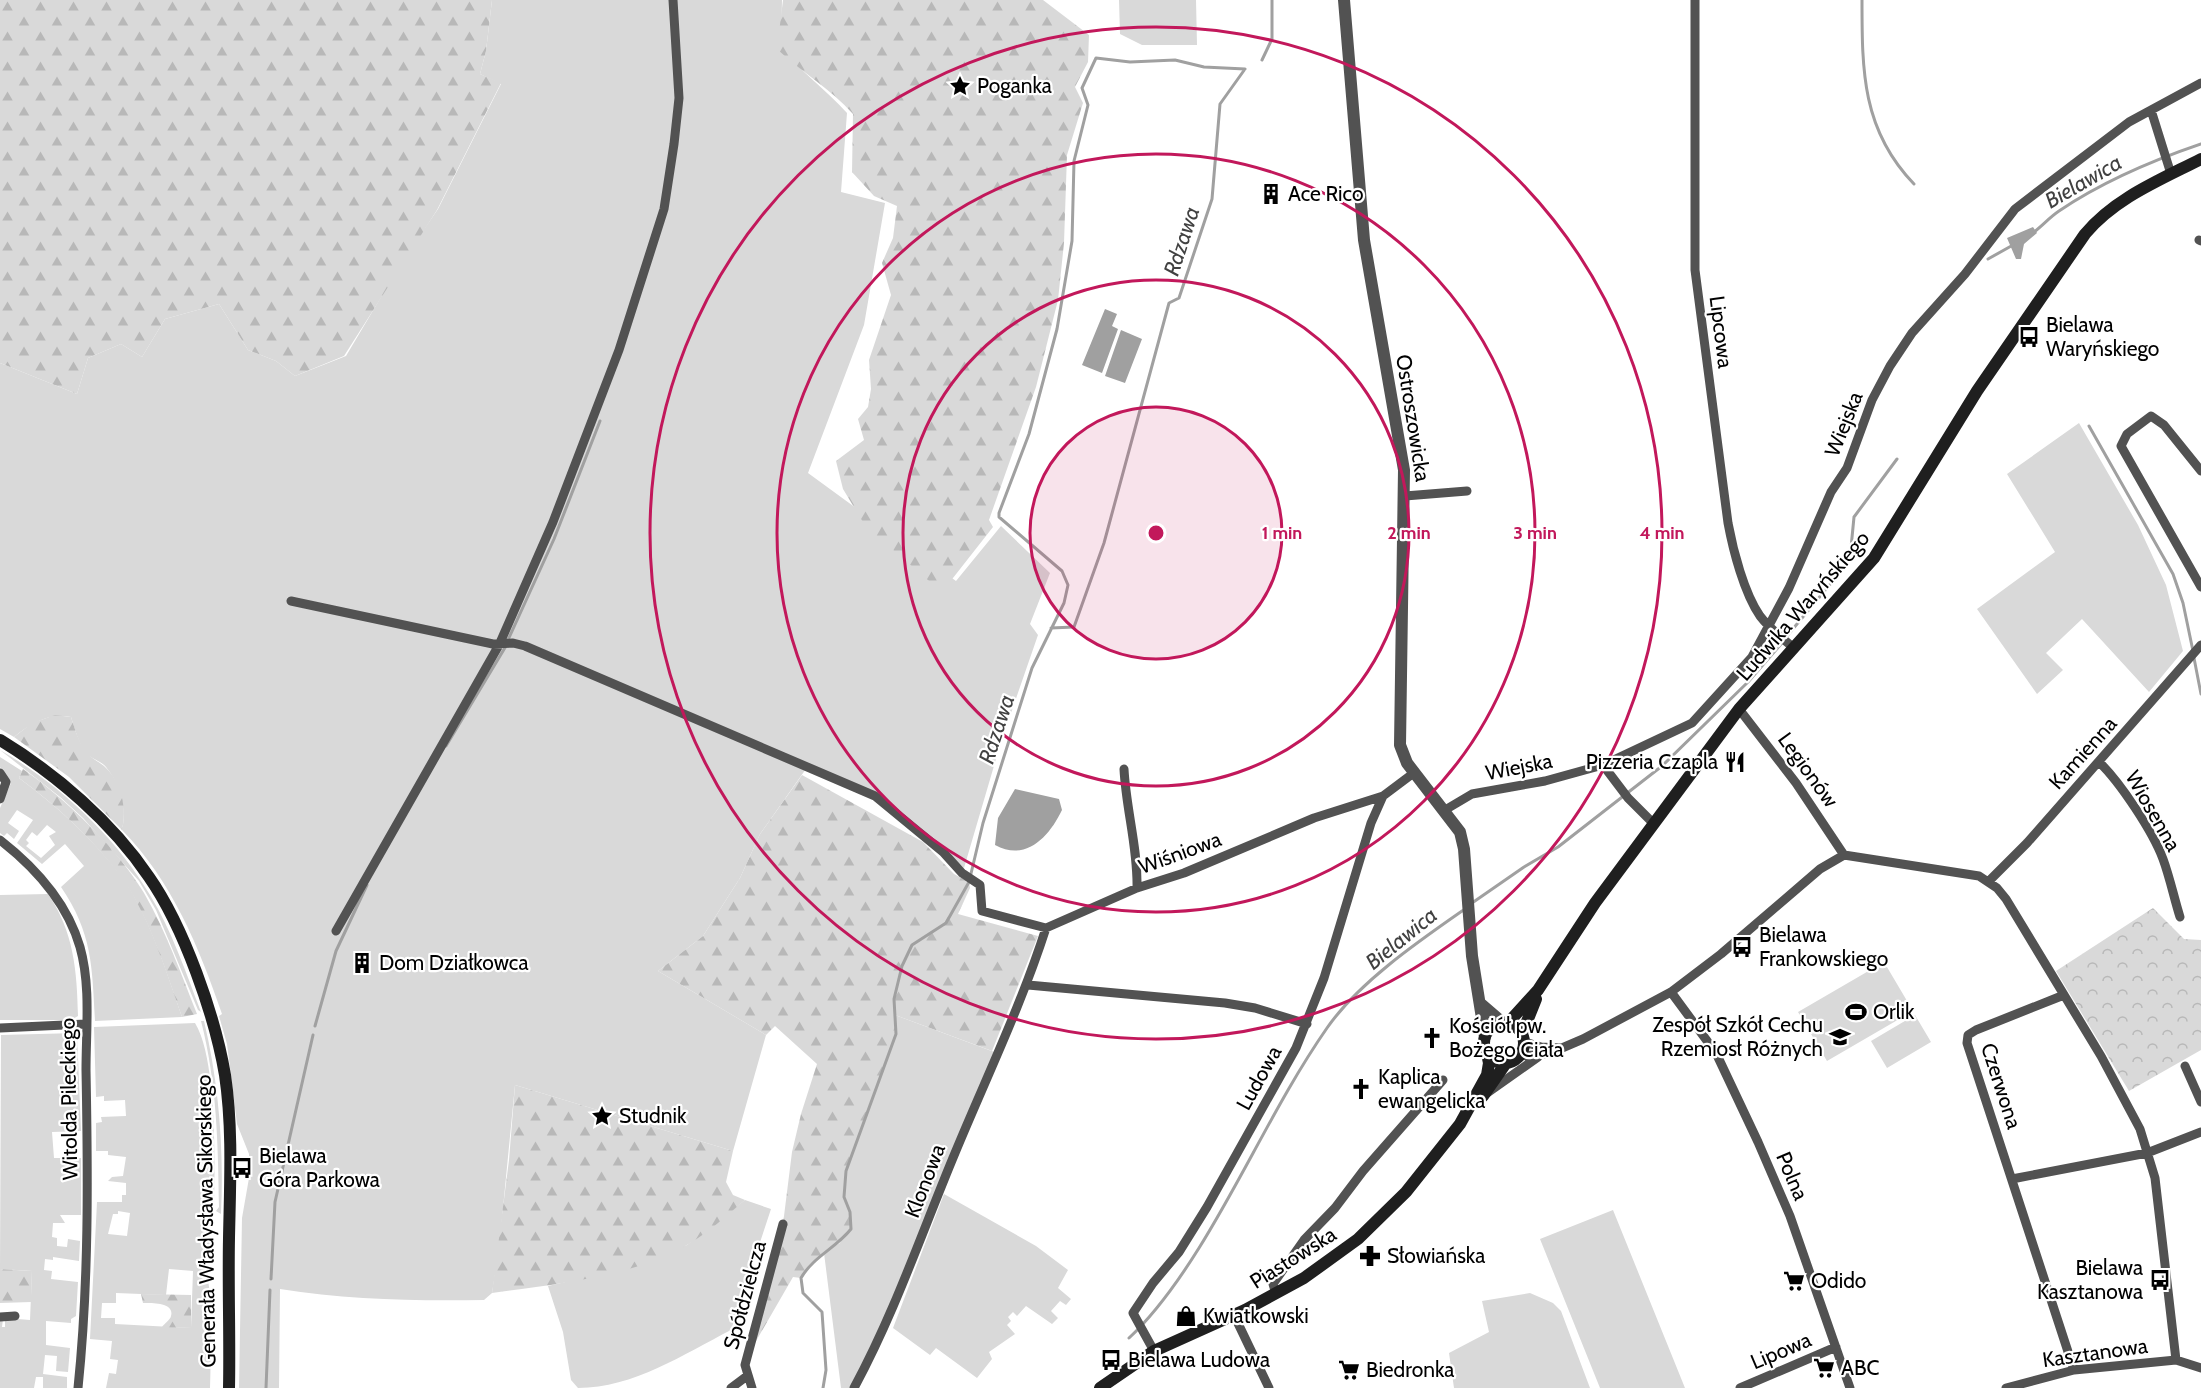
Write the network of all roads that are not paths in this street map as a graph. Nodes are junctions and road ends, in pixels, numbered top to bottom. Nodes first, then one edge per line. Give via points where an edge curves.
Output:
1 (673, 0) edge
2 (1344, 0) edge
3 (1695, 0) edge
4 (2201, 83) edge
5 (2151, 110) junction
6 (2201, 159) edge
7 (2171, 174) junction
8 (2201, 471) edge
9 (1467, 491) dead end
10 (1405, 496) junction
11 (2201, 587) edge
12 (291, 602) dead end
13 (1768, 625) junction
14 (1787, 642) junction
15 (499, 645) junction
16 (2201, 645) edge
17 (1739, 709) junction
18 (0, 740) edge
19 (2099, 762) junction
20 (1603, 765) junction
21 (1124, 769) dead end
22 (0, 772) edge
23 (1415, 772) junction
24 (1383, 796) junction
25 (0, 799) edge
26 (1444, 810) junction
27 (1653, 823) junction
28 (0, 840) edge
29 (1844, 855) junction
30 (1989, 881) junction
31 (1137, 888) junction
32 (2180, 917) dead end
33 (1046, 928) junction
34 (336, 932) dead end
35 (1028, 985) junction
36 (1538, 990) junction
37 (1671, 992) junction
38 (2064, 995) junction
39 (1480, 1003) junction
40 (1505, 1023) junction
41 (86, 1024) junction
42 (1307, 1024) junction
43 (0, 1028) edge
44 (1485, 1037) junction
45 (1524, 1038) junction
46 (1563, 1048) junction
47 (1487, 1054) junction
48 (1520, 1056) junction
49 (1539, 1057) junction
50 (1506, 1063) junction
51 (2185, 1066) dead end
52 (1443, 1080) dead end
53 (1484, 1095) junction
54 (2201, 1102) edge
55 (1468, 1113) junction
56 (2201, 1132) edge
57 (2147, 1153) junction
58 (2012, 1179) junction
59 (783, 1224) dead end
60 (1276, 1294) junction
61 (1234, 1315) junction
62 (15, 1316) dead end
63 (0, 1317) edge
64 (1836, 1347) junction
65 (1154, 1351) junction
66 (2176, 1360) junction
67 (2201, 1362) edge
68 (2189, 1364) junction
69 (2201, 1368) edge
70 (2074, 1370) junction
71 (747, 1376) junction
72 (78, 1388) edge
73 (229, 1388) edge
74 (731, 1388) edge
75 (752, 1388) edge
76 (854, 1388) edge
77 (1100, 1388) edge
78 (1269, 1388) edge
79 (1740, 1388) edge
80 (1850, 1388) edge
81 (2006, 1388) edge

1 - 15 street via 679,98 664,209 590,428
2 - 10 street, Ostroszowicka via 1364,240 1403,451
3 - 13 street, Lipcowa via 1697,296 1731,541 1755,607
4 - 5 street, Wiejska
5 - 7 street
5 - 13 street, Wiejska via 2128,122 2015,209 1965,274 1912,333 1872,400 1847,468 1831,492 1794,579
6 - 7 main road, Ludwika Waryńskiego
7 - 14 main road, Ludwika Waryńskiego via 2111,208 2085,234 1977,391 1880,551
8 - 11 street via 2151,416 2127,434 2121,446
9 - 10 street
10 - 23 street, Ostroszowicka via 1399,721 1403,755
12 - 15 street
13 - 14 street, Lipcowa
13 - 20 street, Wiejska via 1752,657 1692,723
14 - 17 main road, Ludwika Waryńskiego
15 - 33 street via 525,646 875,796 980,885 979,904 985,914
15 - 34 street
16 - 19 street, Kamienna
17 - 27 main road, Ludwika Waryńskiego
17 - 29 street, Legionów
18 - 73 main road, Generała Władysława Sikorskiego via 75,796 139,864 163,901 212,1014 225,1078 228,1131
19 - 30 street, Kamienna
19 - 32 street, Wiosenna via 2154,841
20 - 26 street, Wiejska via 1545,781 1472,794
20 - 27 street
21 - 31 street via 1125,798 1138,862
22 - 25 street via 6,782
23 - 24 street, Wiśniowa
23 - 26 street, Ostroszowicka
24 - 31 street, Wiśniowa via 1314,818 1184,873
24 - 42 street, Ludowa
26 - 39 street, Ostroszowicka via 1461,832 1463,842 1468,924
27 - 36 main road, Ludwika Waryńskiego
28 - 41 street, Witolda Pileckiego via 33,867 71,923 85,971
29 - 30 street via 1965,873
29 - 37 street via 1820,869
30 - 38 street via 2006,899
31 - 33 street, Wiśniowa
33 - 35 street, Klonowa
35 - 42 street via 1225,1002
35 - 76 street, Klonowa via 969,1118 888,1323
36 - 40 main road, Ludwika Waryńskiego
36 - 45 main road, Ludwika Waryńskiego
37 - 46 street
37 - 64 street, Polna via 1716,1053 1758,1142 1790,1216
38 - 57 street via 2126,1100
38 - 58 street, Czerwona via 1968,1035 1967,1043
39 - 40 street
39 - 44 street, Ostroszowicka
40 - 44 main road via 1492,1027
40 - 45 main road
41 - 43 street
41 - 72 street, Witolda Pileckiego via 89,1216
42 - 65 street, Ludowa via 1207,1208 1133,1313
44 - 47 main road
45 - 46 street via 1541,1047
45 - 48 main road
46 - 49 street
47 - 50 main road
47 - 55 main road, Piastowska via 1487,1075
48 - 49 street
48 - 50 main road
49 - 53 street, Piastowska
50 - 53 main road, Piastowska
51 - 54 street
52 - 60 street via 1304,1240 1273,1284
53 - 55 main road, Piastowska
55 - 60 main road, Piastowska via 1416,1180 1379,1219 1327,1264
56 - 57 street
57 - 58 street
57 - 66 street via 2155,1178
58 - 70 street, Czerwona
59 - 71 street, Spółdzielcza via 745,1365
60 - 61 main road, Piastowska
61 - 65 main road, Piastowska
61 - 78 street
62 - 63 street
64 - 79 street, Lipowa
64 - 80 street, Polna
65 - 77 main road, Piastowska
66 - 68 street, Kasztanowa
66 - 70 street, Kasztanowa
67 - 68 street, Kasztanowa
68 - 69 street, Kasztanowa
70 - 81 street, Kasztanowa
71 - 74 street
71 - 75 street

